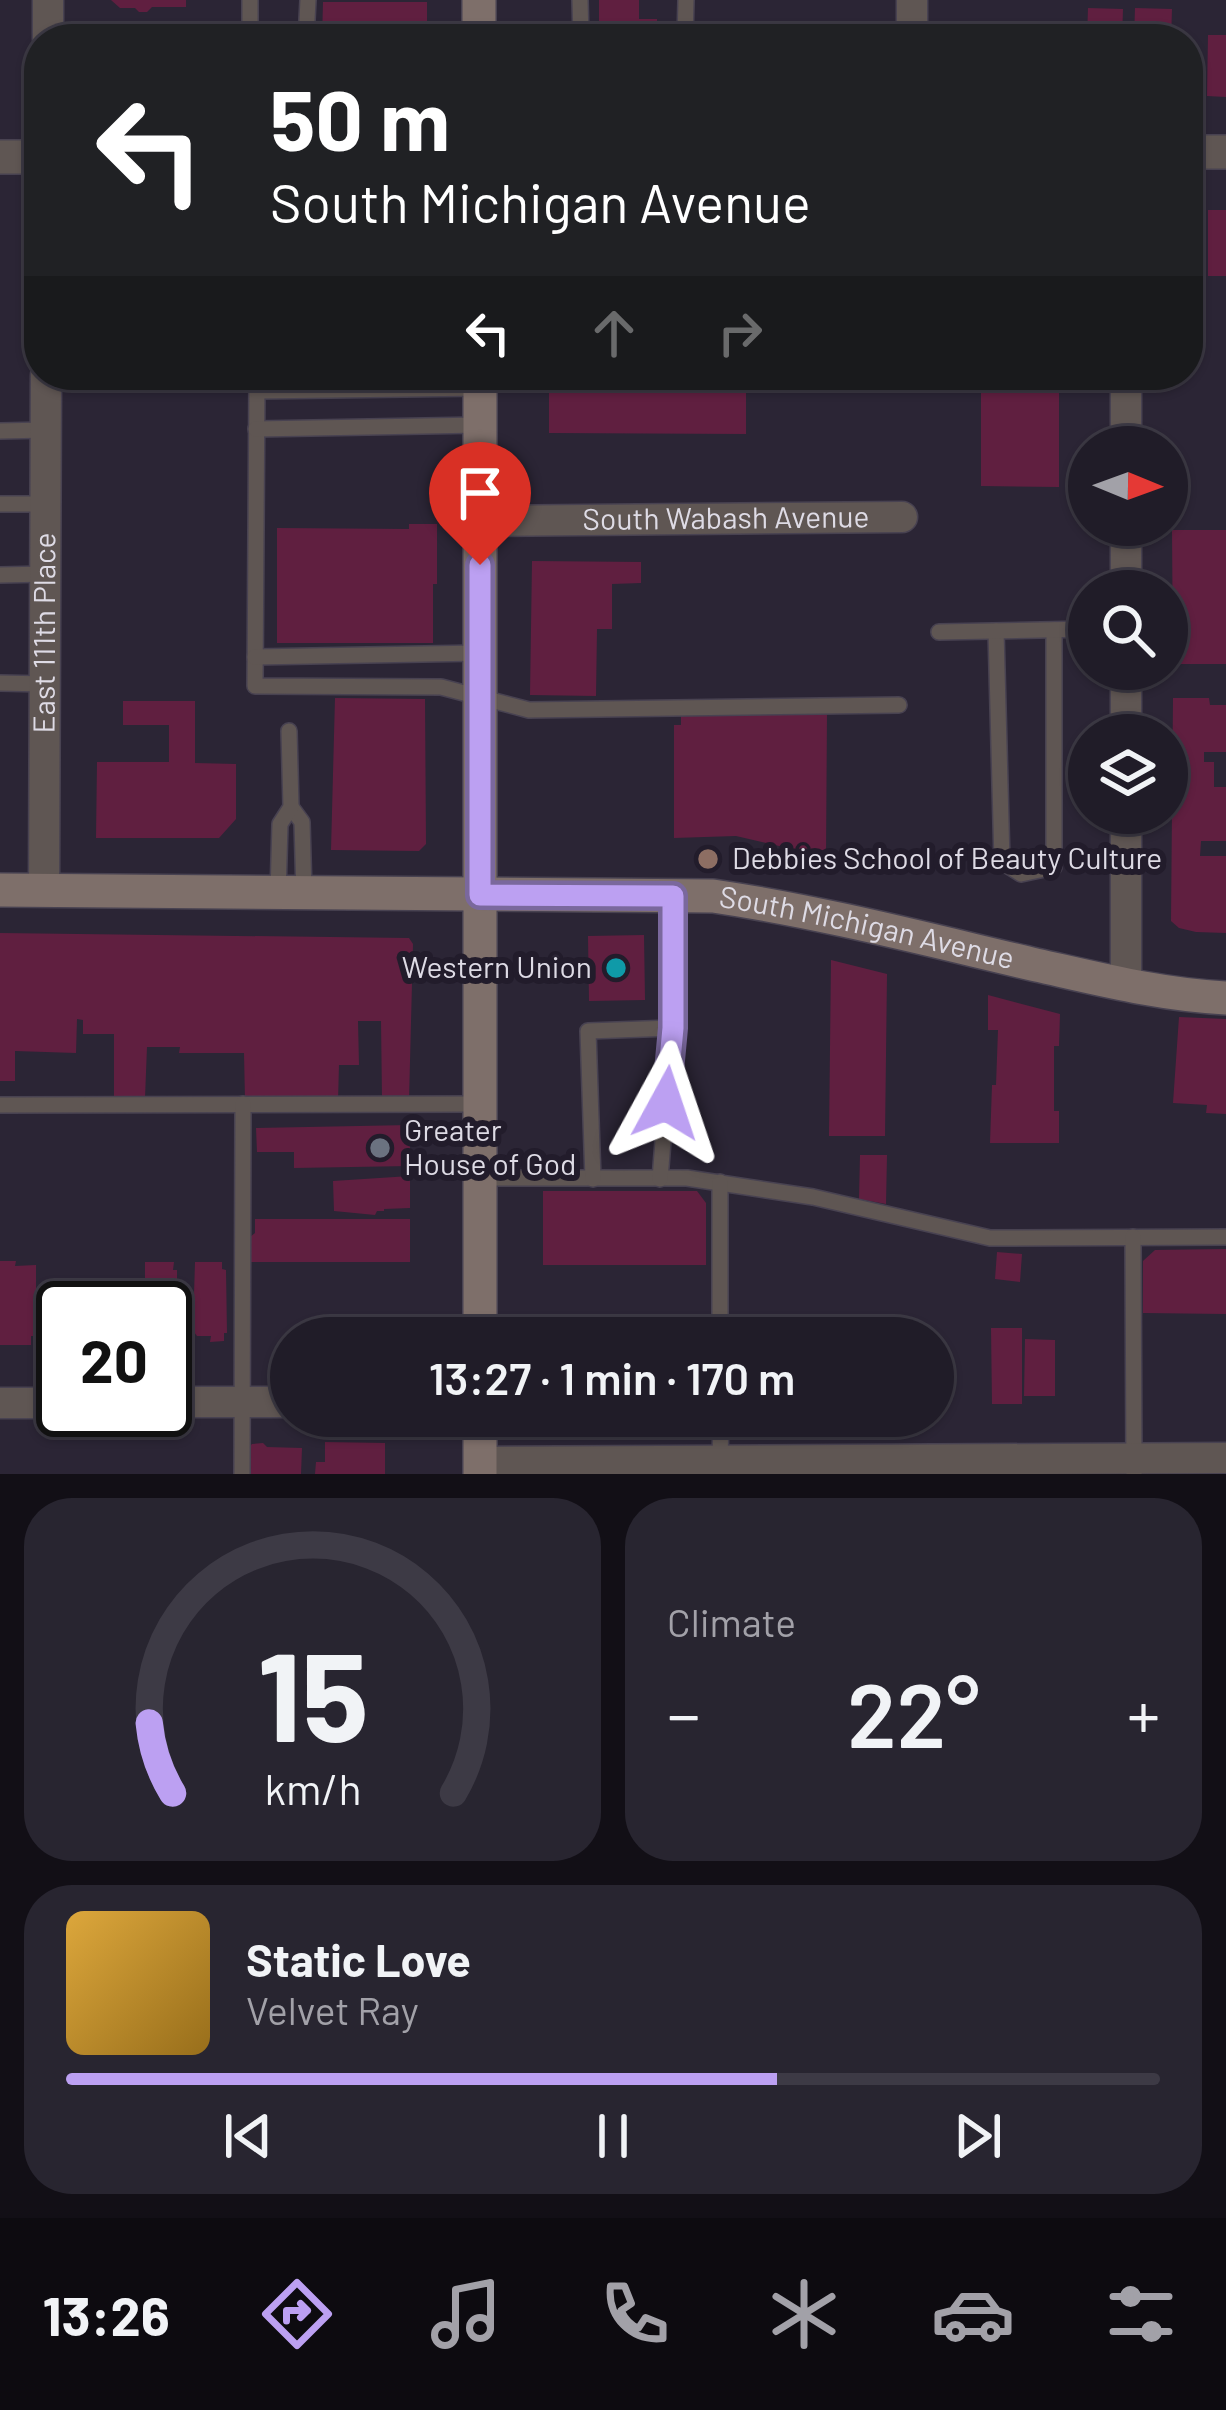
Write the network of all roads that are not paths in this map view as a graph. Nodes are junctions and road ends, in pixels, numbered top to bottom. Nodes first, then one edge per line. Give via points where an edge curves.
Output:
1 (46, 390) edge
2 (257, 390) edge
3 (480, 390) edge
4 (1126, 390) edge
5 (480, 424) junction
6 (1126, 426) edge
7 (256, 428) junction
8 (46, 430) junction
9 (0, 431) edge
10 (0, 504) edge
11 (46, 504) junction
12 (902, 517) dead end
13 (480, 520) junction
14 (46, 574) junction
15 (0, 575) edge
16 (1054, 630) junction
17 (1068, 630) edge
18 (996, 631) junction
19 (939, 632) dead end
20 (480, 653) junction
21 (255, 656) junction
22 (0, 683) edge
23 (46, 684) junction
24 (480, 697) junction
25 (899, 705) dead end
26 (290, 731) dead end
27 (291, 807) junction
28 (1126, 834) edge
29 (0, 890) edge
30 (44, 890) junction
31 (291, 893) junction
32 (480, 895) junction
33 (673, 896) junction
34 (1126, 985) junction
35 (1226, 998) edge
36 (673, 1028) junction
37 (243, 1104) junction
38 (480, 1104) junction
39 (0, 1105) edge
40 (480, 1178) junction
41 (593, 1179) junction
42 (660, 1179) junction
43 (720, 1181) junction
44 (1133, 1237) junction
45 (1226, 1237) edge
46 (480, 1317) edge
47 (720, 1317) edge
48 (36, 1402) edge
49 (192, 1402) edge
50 (242, 1402) junction
51 (270, 1402) edge
52 (0, 1403) edge
53 (480, 1437) edge
54 (721, 1437) edge
55 (1226, 1458) edge
56 (1134, 1466) edge
57 (720, 1467) edge
58 (480, 1468) edge
59 (242, 1474) edge

1 - 8 street, East 111th Place
2 - 7 lane
3 - 5 main road
4 - 6 street
5 - 7 lane
5 - 13 main road
7 - 21 lane
8 - 9 lane
8 - 11 street, East 111th Place
10 - 11 lane
11 - 14 street, East 111th Place
12 - 13 street, South Wabash Avenue
13 - 20 main road
14 - 15 lane
14 - 23 street, East 111th Place
16 - 17 lane
16 - 18 lane
16 - 18 lane via 1054,867 1022,874 1001,862
18 - 19 lane
20 - 21 lane
20 - 24 main road
21 - 24 lane via 255,686 441,687
22 - 23 lane
23 - 30 street, East 111th Place
24 - 25 lane via 529,710
24 - 32 main road
26 - 27 lane
27 - 31 lane via 280,824
27 - 31 lane via 302,822
28 - 34 street
29 - 30 main road, South Michigan Avenue
30 - 31 main road, South Michigan Avenue
31 - 32 main road, South Michigan Avenue
32 - 33 main road, South Michigan Avenue
32 - 38 main road
33 - 34 main road, South Michigan Avenue via 773,905
33 - 36 lane
34 - 35 main road, South Michigan Avenue
36 - 41 lane via 588,1031
36 - 42 lane
37 - 38 lane
37 - 39 lane
37 - 50 lane
38 - 40 main road
40 - 41 lane
40 - 46 main road
41 - 42 lane
42 - 43 lane
43 - 44 lane via 990,1238
43 - 47 lane
44 - 45 lane
44 - 56 lane
48 - 52 street
49 - 50 street
50 - 51 street
50 - 59 lane
53 - 58 main road
54 - 57 lane
55 - 56 street
56 - 57 street
57 - 58 street

